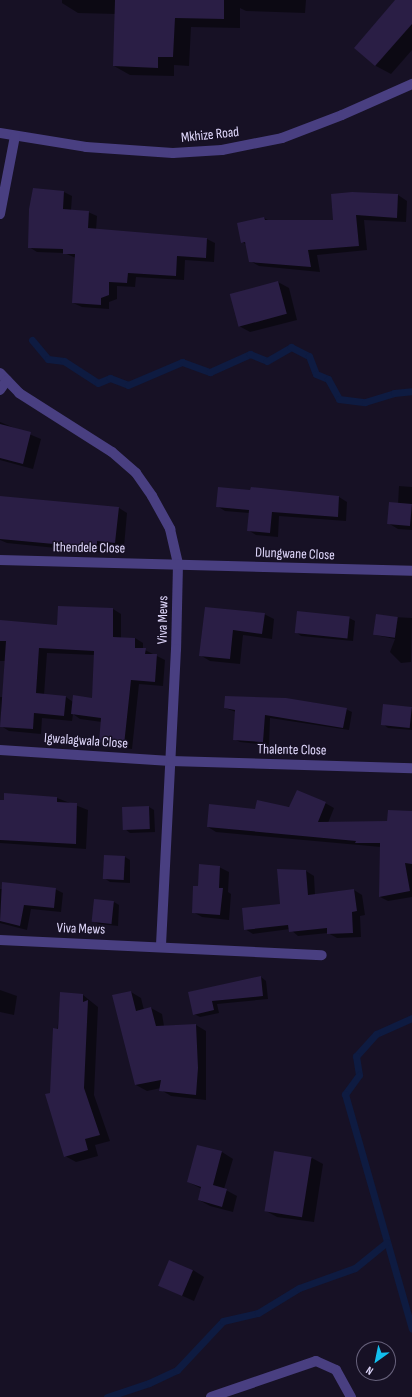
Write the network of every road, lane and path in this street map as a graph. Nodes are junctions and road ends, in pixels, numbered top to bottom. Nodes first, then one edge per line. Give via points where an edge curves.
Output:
1 (412, 84) edge
2 (0, 133) edge
3 (15, 136) junction
4 (0, 214) edge
5 (3, 376) edge
6 (0, 390) edge
7 (0, 560) edge
8 (178, 564) junction
9 (412, 571) edge
10 (0, 750) edge
11 (171, 761) junction
12 (412, 768) edge
13 (0, 940) edge
14 (161, 947) junction
15 (322, 955) dead end
16 (212, 1397) edge
17 (351, 1397) edge

1 - 3 street, Mkhize Road via 282,138 222,150 173,153 116,149
2 - 3 street, Mkhize Road
3 - 4 street
5 - 6 street
5 - 8 street, Viva Mews via 19,393 112,452 136,473 170,529
7 - 8 street, Ithendele Close
8 - 9 street, Dlungwane Close
8 - 11 street, Viva Mews
10 - 11 street, Igwalagwala Close
11 - 12 street, Thalente Close
11 - 14 street, Viva Mews
13 - 14 street, Viva Mews
14 - 15 street, Viva Mews
16 - 17 street via 316,1361 336,1370

